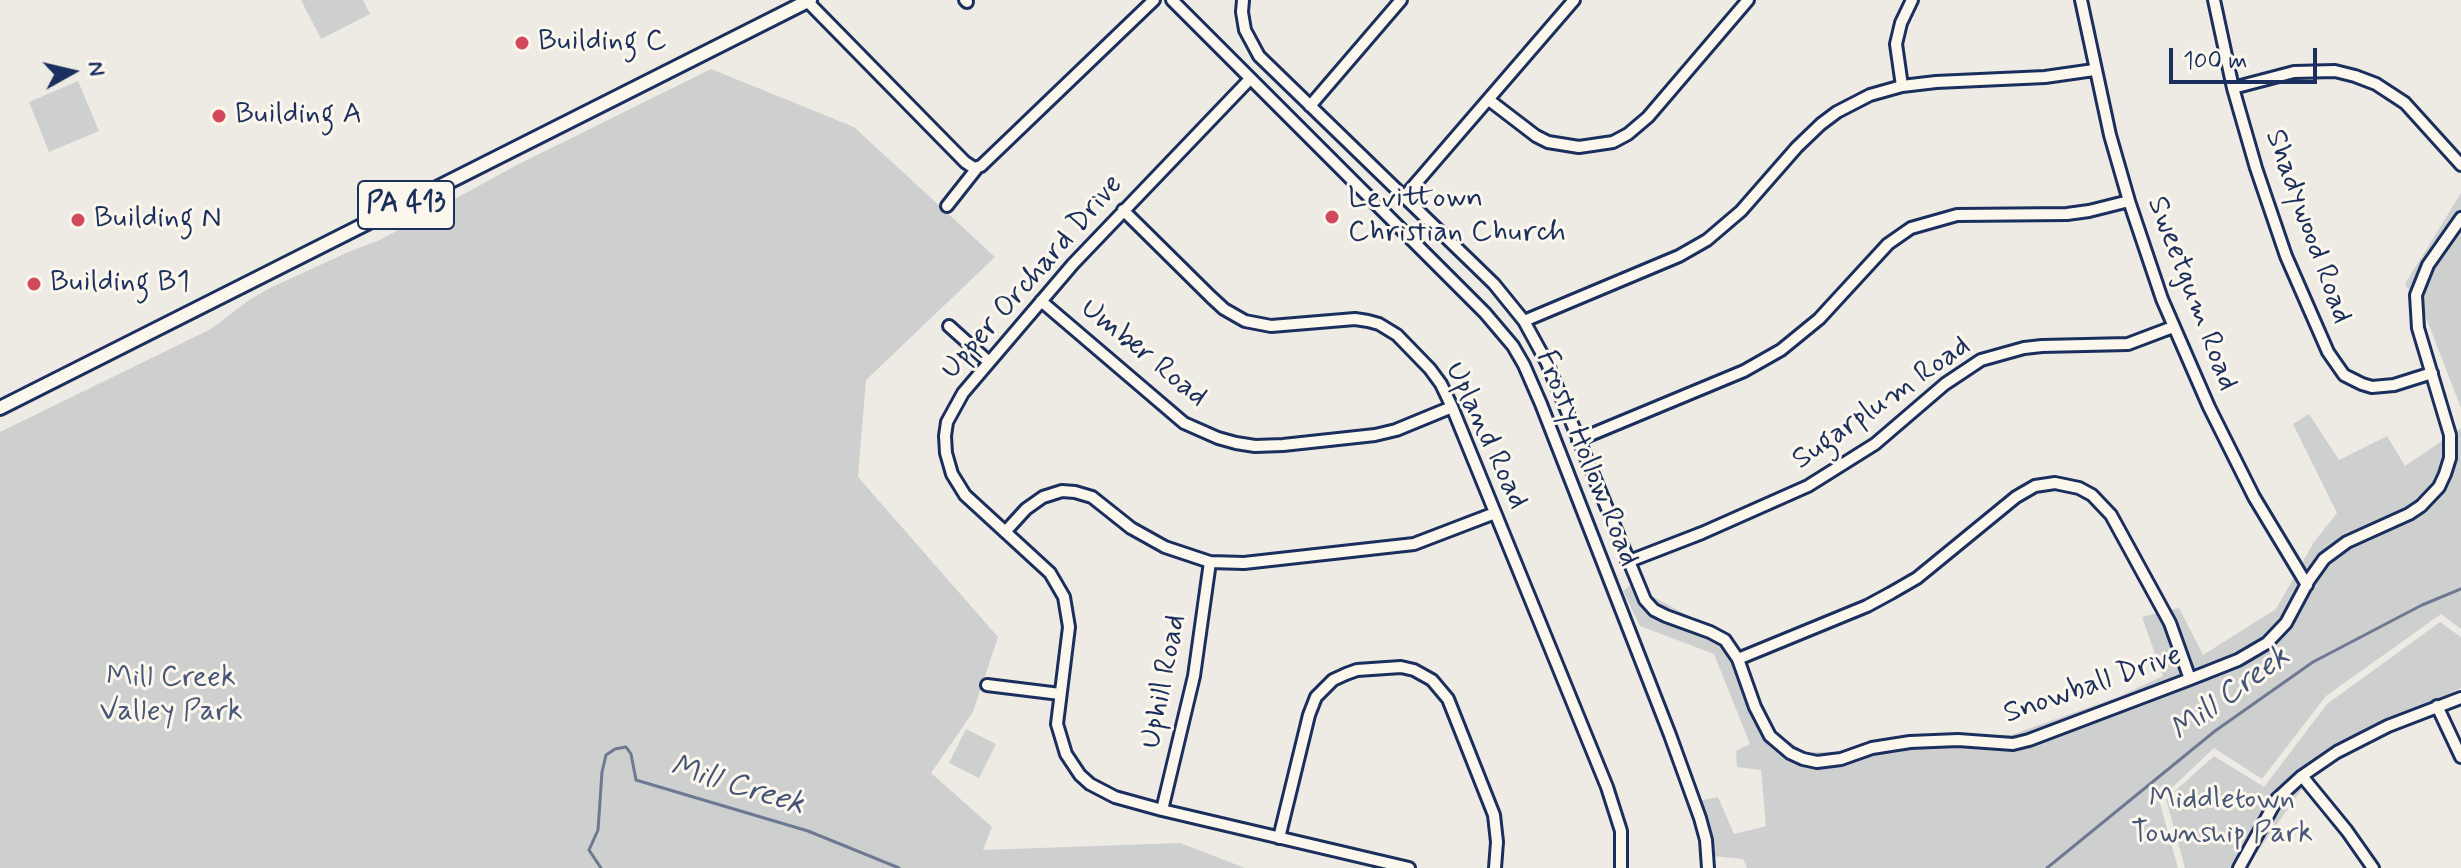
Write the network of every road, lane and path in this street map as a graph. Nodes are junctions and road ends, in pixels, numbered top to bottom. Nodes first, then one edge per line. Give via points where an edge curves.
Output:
1 (808, 0) edge
2 (1154, 0) edge
3 (1172, 0) edge
4 (1243, 0) edge
5 (1401, 0) edge
6 (1574, 0) edge
7 (1748, 0) edge
8 (1912, 0) edge
9 (2081, 0) edge
10 (2214, 0) edge
11 (2094, 70) junction
12 (1250, 79) junction
13 (1902, 86) junction
14 (2233, 88) junction
15 (1489, 100) junction
16 (1310, 106) junction
17 (2461, 165) edge
18 (977, 168) junction
19 (1404, 197) junction
20 (2129, 201) junction
21 (947, 206) dead end
22 (1123, 210) junction
23 (2461, 218) edge
24 (1041, 301) junction
25 (1524, 321) junction
26 (949, 326) dead end
27 (2173, 327) junction
28 (989, 362) junction
29 (2432, 373) junction
30 (1452, 407) junction
31 (0, 408) edge
32 (1578, 440) junction
33 (1495, 513) junction
34 (1005, 532) junction
35 (1210, 562) junction
36 (1627, 562) junction
37 (2307, 585) junction
38 (1738, 659) junction
39 (2190, 679) junction
40 (987, 685) dead end
41 (1060, 694) junction
42 (2461, 698) edge
43 (2437, 706) junction
44 (2461, 757) edge
45 (2302, 776) junction
46 (1162, 810) junction
47 (1279, 838) junction
48 (1409, 868) edge
49 (1495, 868) edge
50 (1621, 868) edge
51 (1708, 868) edge
52 (2239, 868) edge
53 (2373, 868) edge

1 - 18 street via 959,156
1 - 31 main road, PA 413
2 - 18 street
3 - 12 street, Frosty Hollow Road
4 - 16 street, Snowball Drive via 1245,30 1254,49
5 - 16 street
6 - 15 street
7 - 15 street via 1648,117 1613,142 1579,147 1548,142
8 - 13 street via 1896,44
9 - 11 street, Sweetgum Road
10 - 14 street, Shadywood Road
11 - 13 street
11 - 20 street, Sweetgum Road
12 - 22 street, Upper Orchard Drive
12 - 51 street, Frosty Hollow Road via 1485,313 1524,365 1693,798
13 - 25 street via 1860,100 1821,124 1741,211 1694,249
14 - 17 street via 2294,72 2355,76 2405,103
14 - 29 street, Shadywood Road via 2286,256 2337,367 2372,387
15 - 19 street
16 - 19 street, Snowball Drive
18 - 21 street
19 - 25 street, Snowball Drive via 1494,284
20 - 27 street, Sweetgum Road
20 - 32 street via 2067,214 1957,215 1911,228 1876,255 1819,319 1770,357
22 - 24 street, Upper Orchard Drive
22 - 30 street, Upland Road via 1224,309 1245,321 1271,326 1355,319 1387,328 1430,369
23 - 29 street, Snowball Drive via 2428,265 2416,295 2418,328
24 - 28 street, Upper Orchard Drive
24 - 30 street, Umber Road via 1184,423 1218,438 1255,446 1375,435
25 - 32 street, Snowball Drive
26 - 28 street
27 - 36 street, Sugarplum Road via 2128,344 2042,346 1981,360 1875,444 1822,478 1784,499
27 - 37 street, Sweetgum Road via 2254,497
28 - 34 street, Upper Orchard Drive via 951,412 946,453 965,495
29 - 37 street, Snowball Drive via 2451,447 2439,487 2409,514 2334,550
30 - 33 street, Upland Road
32 - 36 street, Snowball Drive
33 - 35 street via 1414,544
33 - 50 street, Upland Road via 1617,814
34 - 35 street via 1043,497 1075,492 1092,497 1151,541
34 - 41 street, Upper Orchard Drive via 1050,573 1064,597 1069,627
35 - 46 street, Uphill Road via 1194,676
36 - 38 street, Snowball Drive via 1654,610 1718,636
37 - 39 street, Snowball Drive via 2286,623 2267,643
38 - 39 street, Snowball Drive via 1770,736 1790,753 1817,762 1910,742 2013,744
38 - 39 street via 1891,593 2016,497 2055,483 2092,495 2111,515 2170,623
40 - 41 street
41 - 46 street, Upper Orchard Drive via 1057,724 1080,775 1115,797
42 - 43 street
43 - 44 street
43 - 45 street via 2388,726
45 - 52 street via 2277,799
45 - 53 street
46 - 47 street, Upper Orchard Drive
47 - 48 street, Upper Orchard Drive
47 - 49 street via 1316,697 1333,680 1357,670 1401,667 1432,680 1448,699 1494,815

